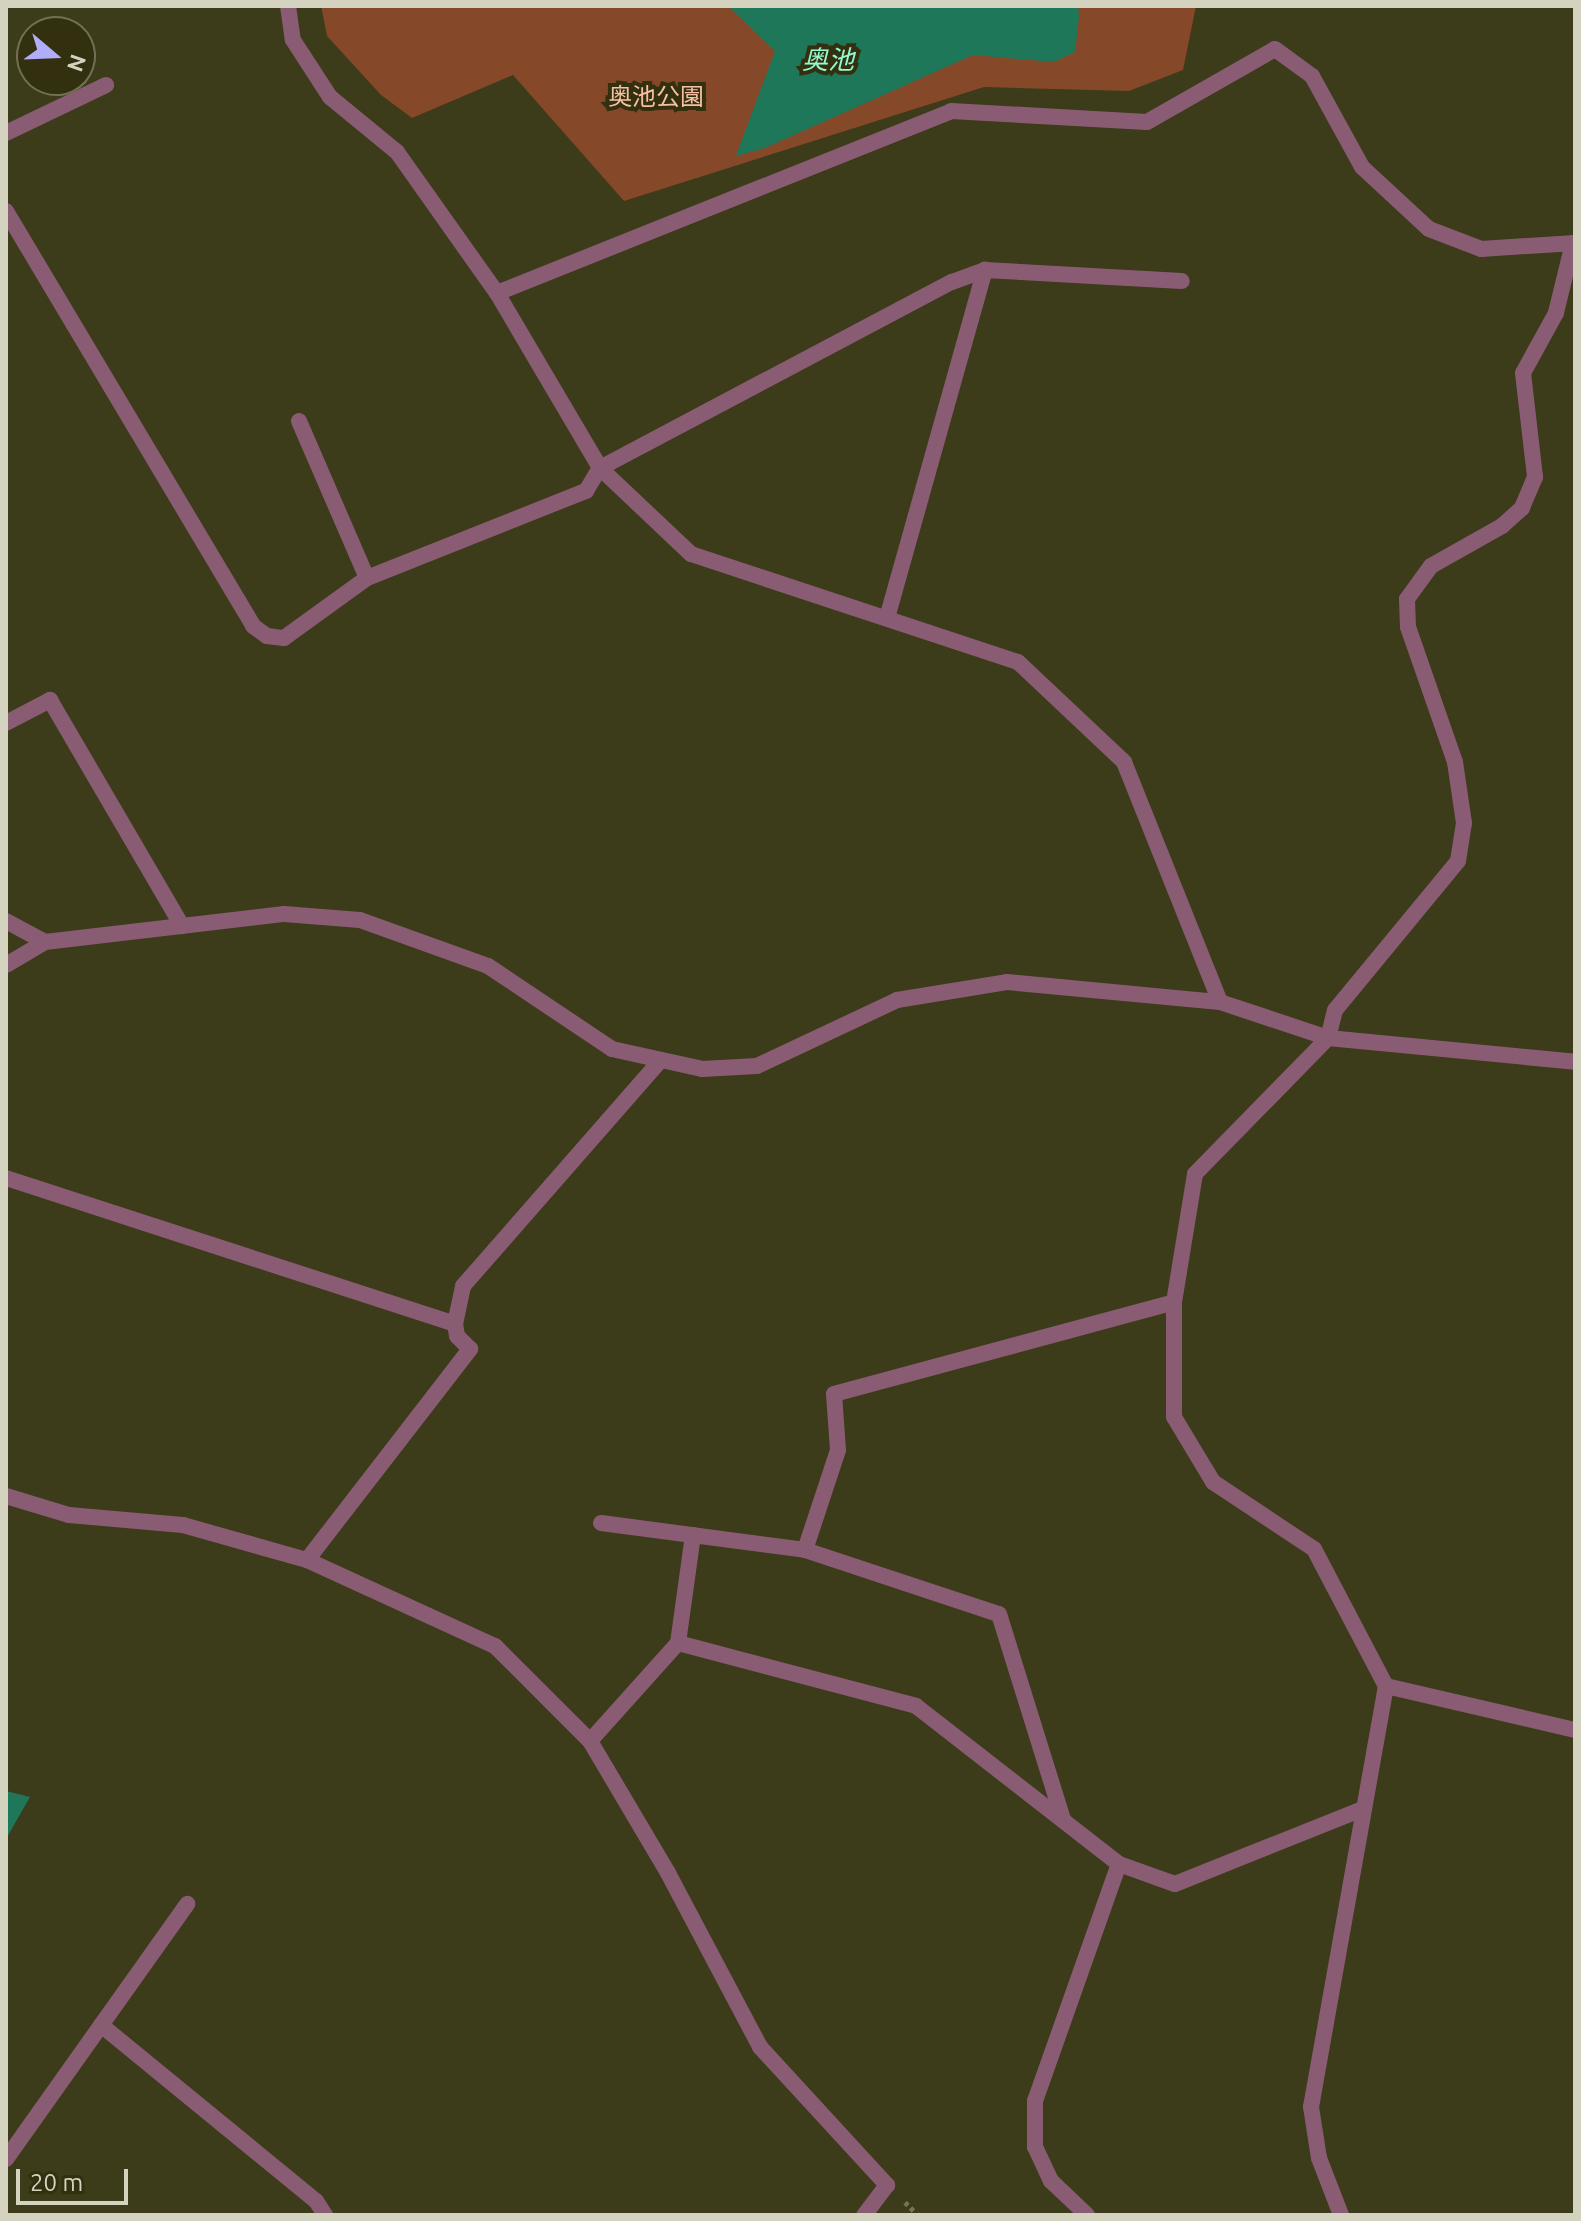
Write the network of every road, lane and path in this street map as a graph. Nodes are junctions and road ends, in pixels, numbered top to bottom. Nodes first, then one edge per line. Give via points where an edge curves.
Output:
1 (288, 6) edge
2 (106, 85) dead end
3 (6, 133) edge
4 (6, 211) edge
5 (1574, 243) edge
6 (985, 270) junction
7 (1182, 281) dead end
8 (497, 293) junction
9 (299, 421) dead end
10 (600, 468) junction
11 (367, 578) junction
12 (887, 618) junction
13 (6, 723) edge
14 (6, 921) edge
15 (182, 926) junction
16 (45, 942) junction
17 (6, 965) edge
18 (1220, 1002) junction
19 (1328, 1038) junction
20 (1575, 1062) edge
21 (658, 1063) junction
22 (6, 1178) edge
23 (1174, 1302) junction
24 (455, 1324) junction
25 (6, 1496) edge
26 (601, 1523) dead end
27 (693, 1535) junction
28 (805, 1550) junction
29 (307, 1560) junction
30 (678, 1643) junction
31 (1386, 1686) junction
32 (1575, 1730) edge
33 (590, 1741) junction
34 (1360, 1810) junction
35 (1063, 1820) junction
36 (1119, 1864) junction
37 (187, 1904) dead end
38 (101, 2025) junction
39 (6, 2159) edge
40 (325, 2215) edge
41 (864, 2215) edge
42 (1087, 2215) edge
43 (1341, 2215) edge

1 - 8 street via 293,40 330,97 397,152
2 - 3 street
4 - 11 street via 253,626 267,636 284,638
5 - 8 street via 1481,249 1429,229 1362,167 1312,76 1275,49 1147,122 951,111
5 - 19 street via 1556,313 1523,373 1535,477 1522,508 1502,526 1431,566 1407,599 1408,627 1455,762 1464,823 1458,861 1335,1010
6 - 7 street
6 - 10 street via 952,282
6 - 12 street
8 - 10 street
9 - 11 street
10 - 11 street via 586,491
10 - 12 street via 691,554
12 - 18 street via 1018,662 1124,762
13 - 15 street via 50,700
14 - 16 street
15 - 16 street
15 - 21 street via 284,914 360,920 488,966 612,1049
16 - 17 street
18 - 19 street
18 - 21 street via 1007,982 897,1000 757,1066 702,1069
19 - 20 street
19 - 23 street via 1195,1174
21 - 24 street via 463,1286
22 - 24 street
23 - 28 street via 834,1394 838,1450
23 - 31 street via 1174,1417 1213,1482 1314,1549
24 - 29 street via 457,1336 470,1349
25 - 29 street via 69,1515 183,1525
26 - 27 street
27 - 28 street
27 - 30 street
28 - 35 street via 999,1614
29 - 33 street via 495,1646
30 - 33 street
30 - 35 street via 916,1706
31 - 32 street
31 - 34 street
33 - 41 street via 668,1873 760,2047 887,2185
34 - 36 street via 1175,1884
34 - 43 street via 1311,2107 1319,2158
35 - 36 street
36 - 42 street via 1035,2101 1035,2147 1051,2181
37 - 38 street
38 - 39 street
38 - 40 street via 316,2201

